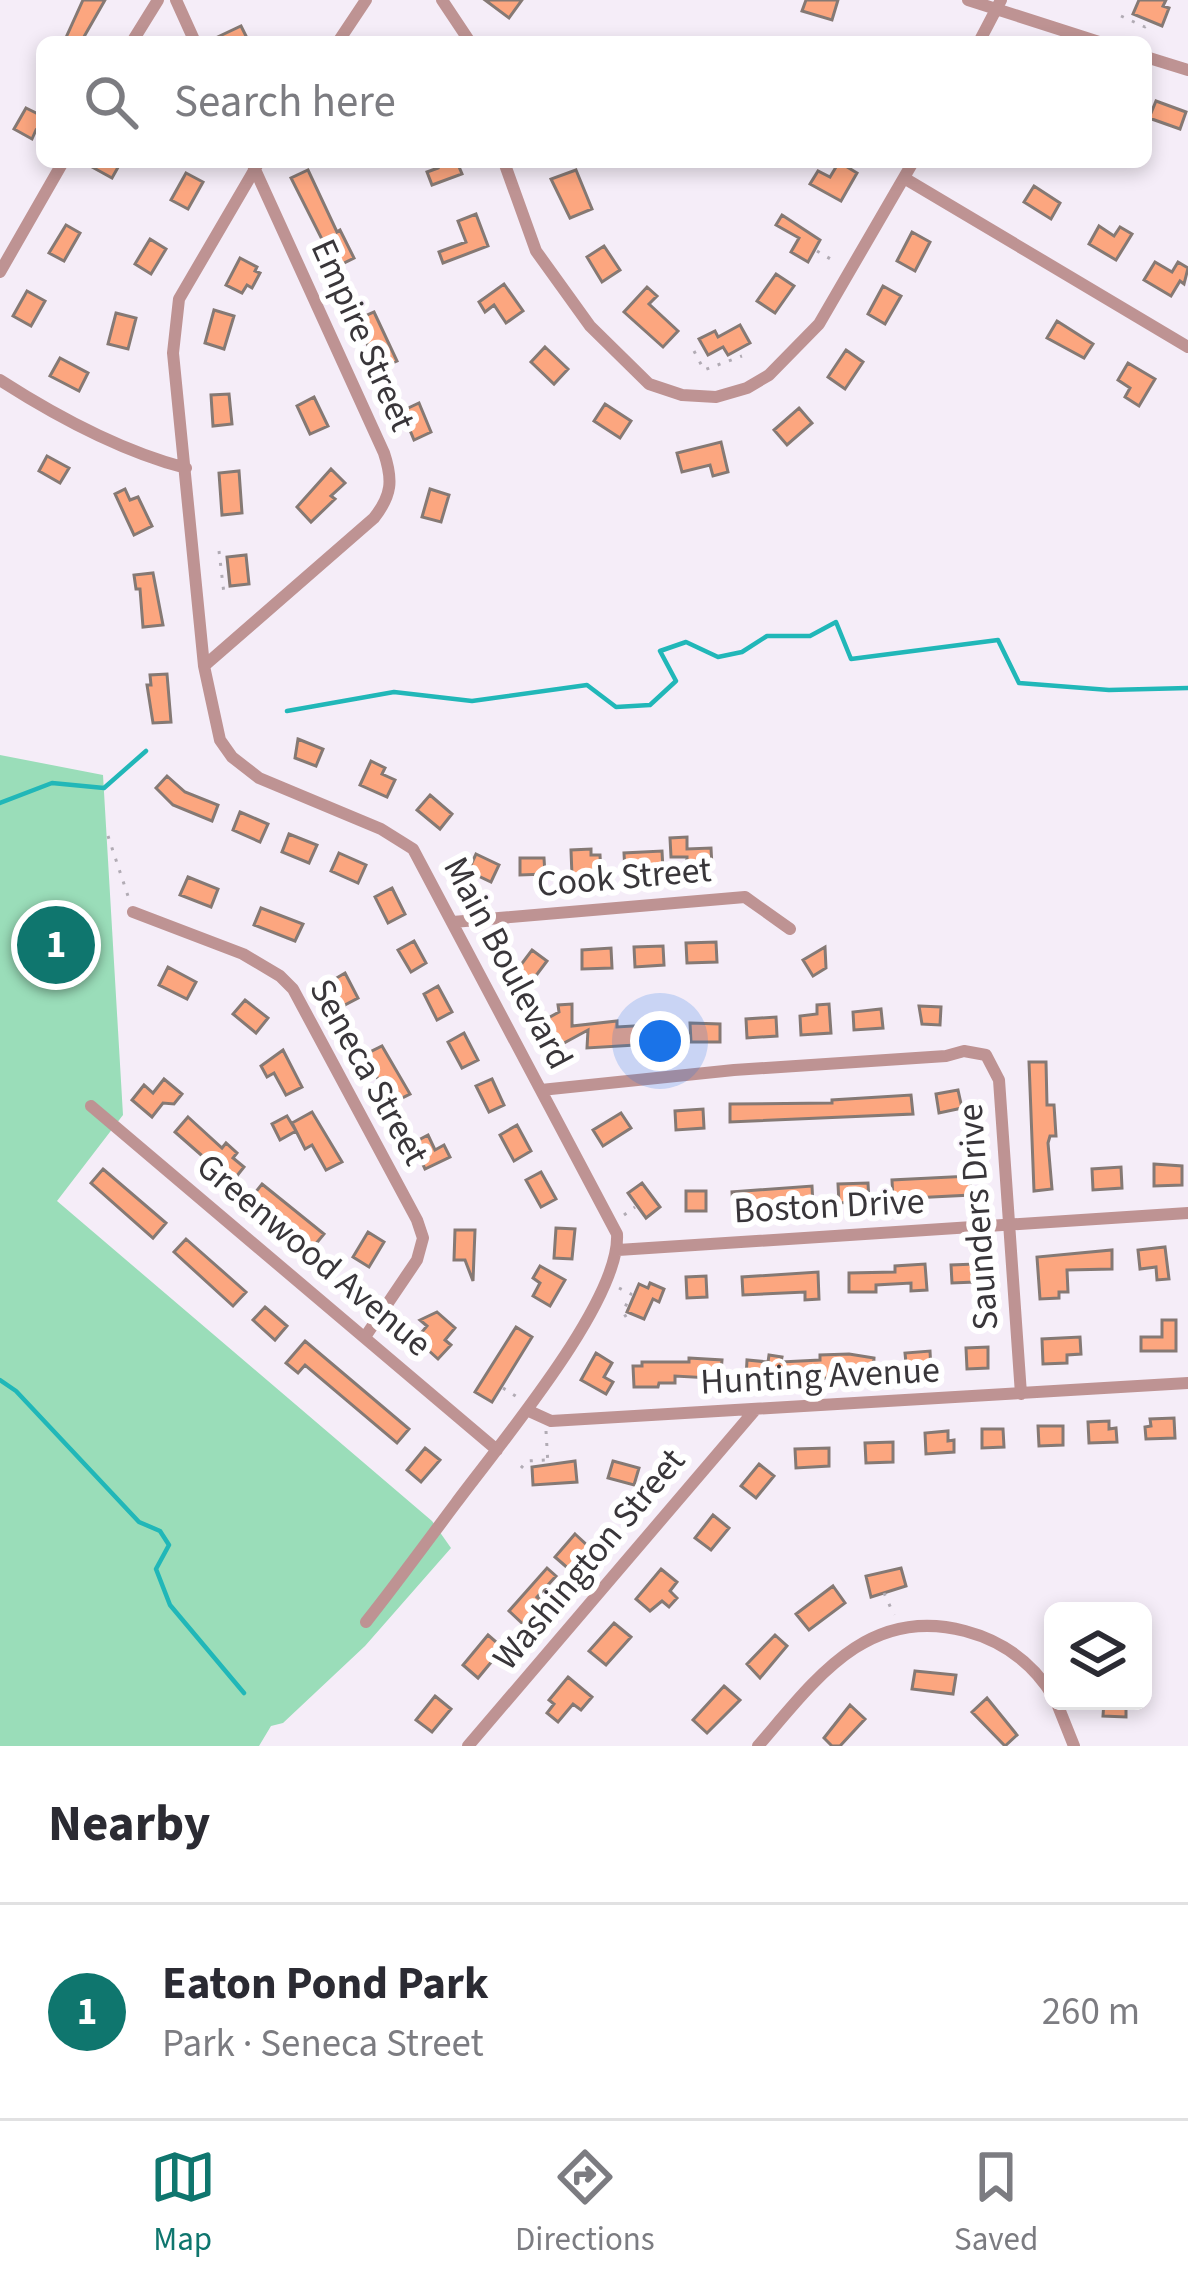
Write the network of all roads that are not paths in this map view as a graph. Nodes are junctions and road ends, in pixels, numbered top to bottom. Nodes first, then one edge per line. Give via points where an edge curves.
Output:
1 (158, 0) edge
2 (176, 0) edge
3 (366, 0) edge
4 (442, 0) edge
5 (968, 0) edge
6 (999, 5) edge
7 (136, 36) edge
8 (193, 36) edge
9 (342, 36) edge
10 (466, 36) edge
11 (982, 36) edge
12 (1083, 36) edge
13 (1152, 59) edge
14 (1188, 70) edge
15 (60, 168) edge
16 (253, 168) edge
17 (257, 168) edge
18 (506, 168) edge
19 (910, 168) edge
20 (904, 178) junction
21 (0, 272) edge
22 (1188, 347) edge
23 (0, 380) edge
24 (186, 468) junction
25 (204, 666) junction
26 (133, 912) road end
27 (453, 922) junction
28 (790, 929) dead end
29 (542, 1090) junction
30 (92, 1106) dead end
31 (1188, 1213) edge
32 (1006, 1226) junction
33 (618, 1250) junction
34 (364, 1336) junction
35 (1188, 1383) edge
36 (1021, 1394) junction
37 (754, 1410) junction
38 (529, 1411) junction
39 (497, 1450) junction
40 (366, 1622) dead end
41 (1044, 1685) edge
42 (1059, 1710) edge
43 (468, 1746) edge
44 (758, 1746) edge
45 (1074, 1746) edge

1 - 7 street
2 - 8 street
3 - 9 street
4 - 10 street
5 - 6 street
6 - 11 street
6 - 12 street
13 - 14 street
15 - 21 street
16 - 24 street, Main Boulevard via 175,311
17 - 25 street, Empire Street via 384,453 391,490 374,518
18 - 20 street via 536,251 633,373 682,395 716,397 769,375 807,338
19 - 20 street
20 - 22 street
23 - 24 street
24 - 25 street, Main Boulevard
25 - 27 street, Main Boulevard via 214,727 232,758 407,845
26 - 34 street, Seneca Street via 280,976 316,1028 423,1238 417,1260
27 - 28 street, Cook Street via 745,898
27 - 29 street, Main Boulevard
29 - 32 street, Saunders Drive via 977,1052 999,1079
29 - 33 street, Main Boulevard via 611,1217
30 - 34 street, Greenwood Avenue
31 - 32 street, Boston Drive
32 - 33 street, Boston Drive
32 - 36 street, Saunders Drive
33 - 38 street via 602,1292
34 - 39 street, Greenwood Avenue
35 - 36 street, Hunting Avenue
36 - 37 street, Hunting Avenue
37 - 38 street, Hunting Avenue via 548,1420
37 - 43 street, Washington Street
38 - 39 street
39 - 40 street
41 - 44 street via 987,1636 904,1626 846,1654
42 - 45 street

